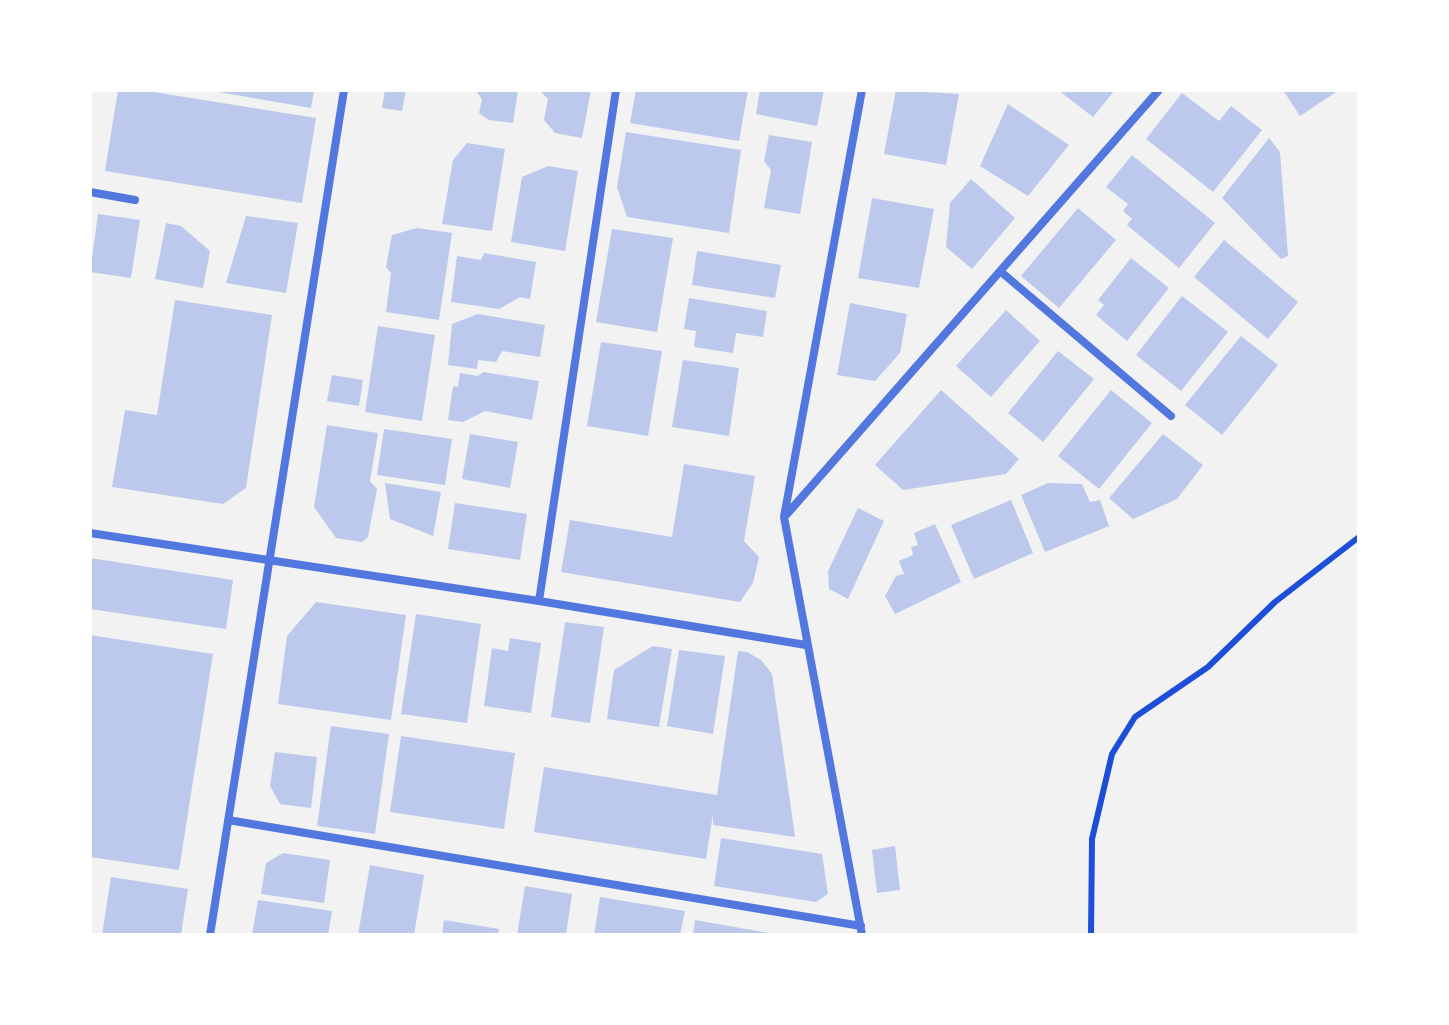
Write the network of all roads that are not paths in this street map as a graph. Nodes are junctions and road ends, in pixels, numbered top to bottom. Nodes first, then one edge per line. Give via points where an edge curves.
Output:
1 (344, 90) edge
2 (616, 90) edge
3 (862, 90) edge
4 (1159, 90) edge
5 (90, 192) edge
6 (135, 200) dead end
7 (1000, 271) junction
8 (1171, 416) dead end
9 (784, 517) junction
10 (90, 533) edge
11 (270, 559) junction
12 (539, 601) junction
13 (806, 646) junction
14 (228, 820) junction
15 (861, 931) edge
16 (210, 935) edge

1 - 11 lane
2 - 12 lane
3 - 9 lane
4 - 7 lane
5 - 6 lane
7 - 8 lane
7 - 9 lane
9 - 13 lane
10 - 11 lane
11 - 12 lane
11 - 14 lane
12 - 13 lane
13 - 15 lane
14 - 15 lane
14 - 16 lane

